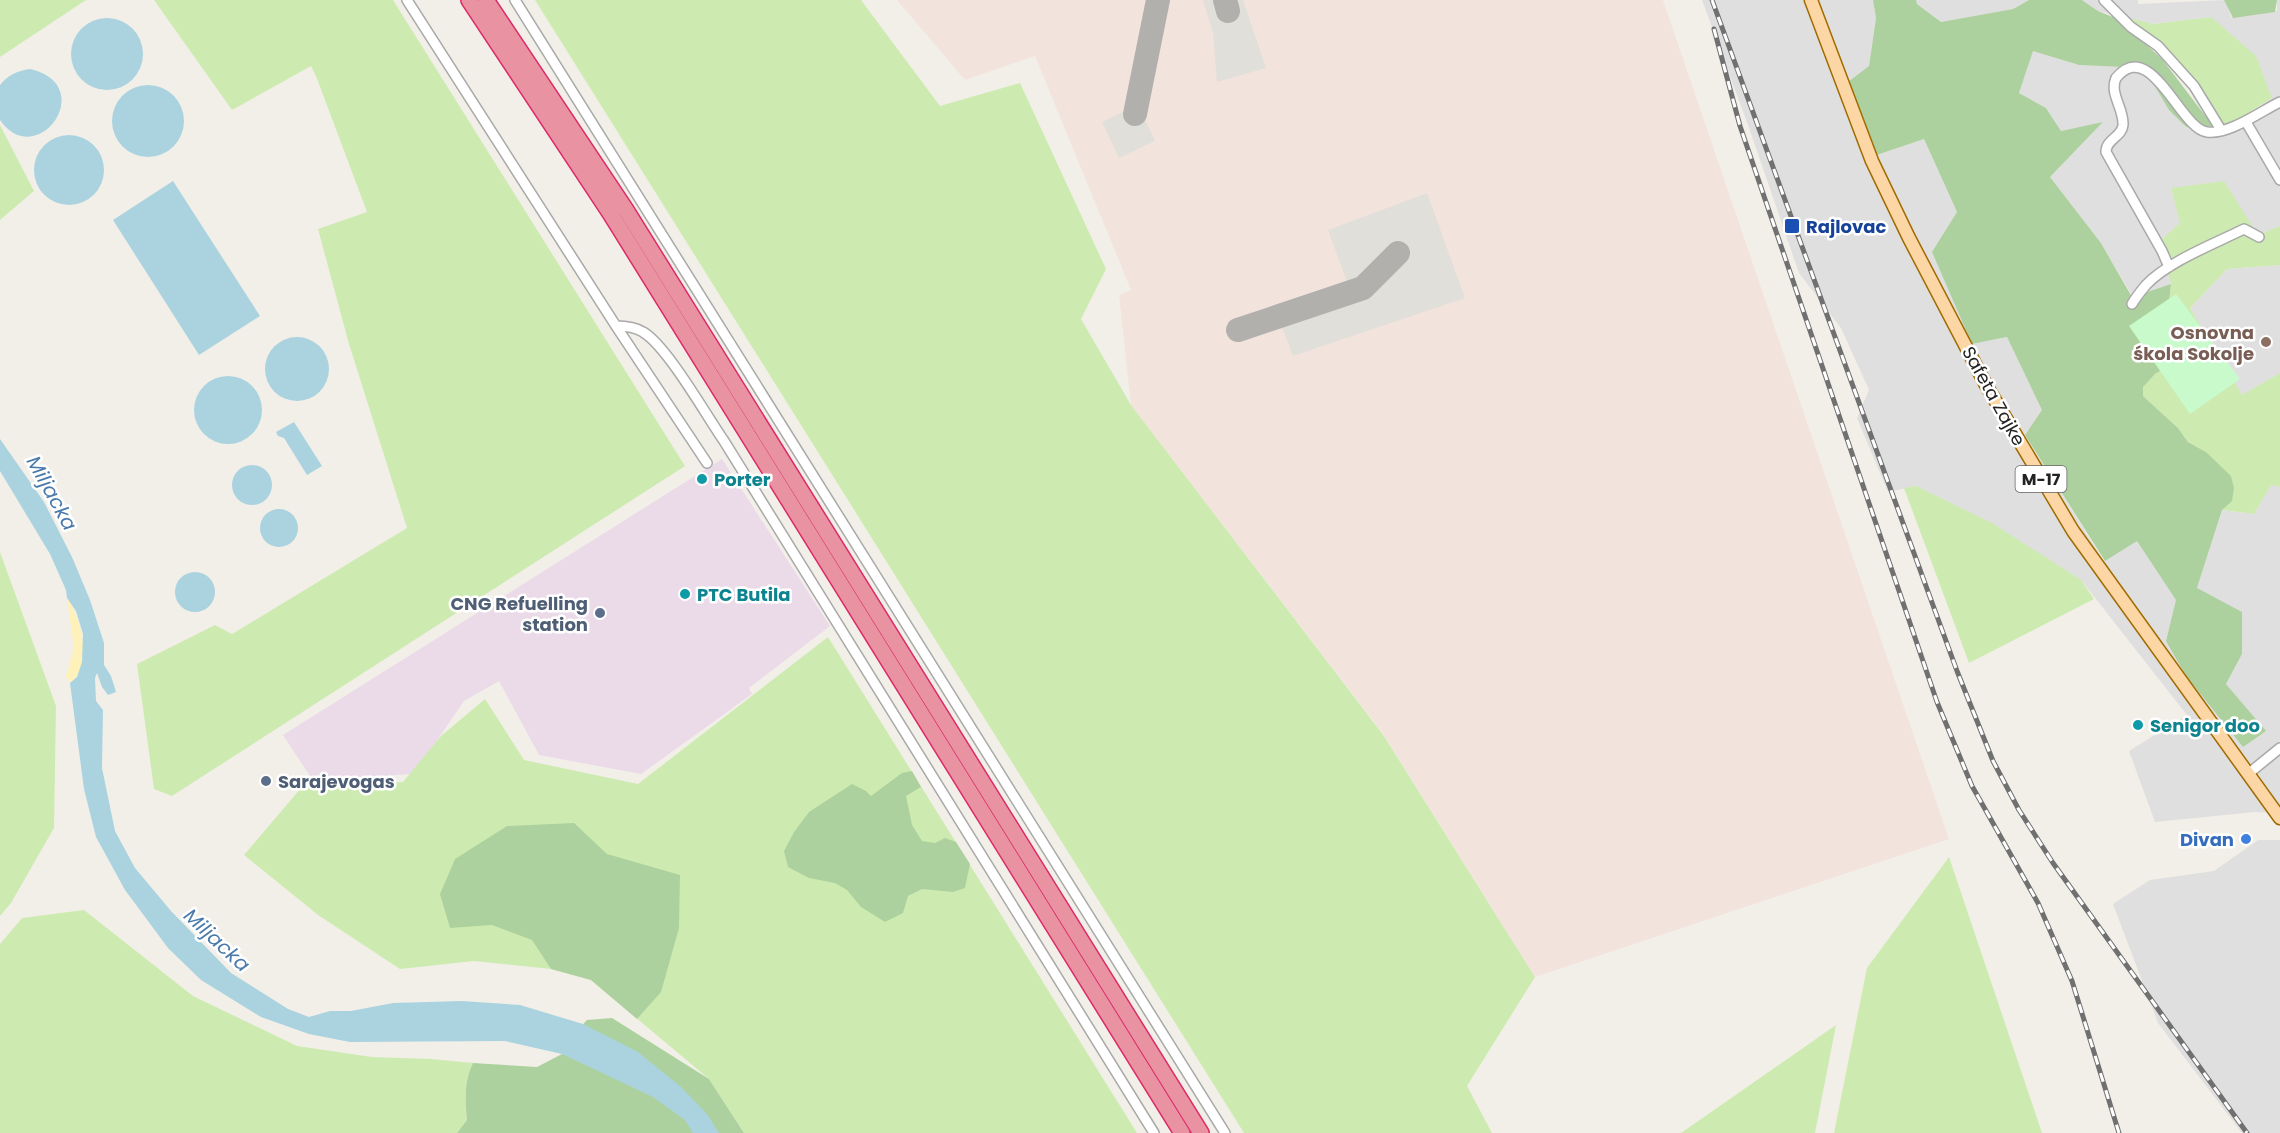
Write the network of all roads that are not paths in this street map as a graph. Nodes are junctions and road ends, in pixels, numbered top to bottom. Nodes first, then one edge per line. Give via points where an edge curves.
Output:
1 (407, 0) edge
2 (469, 0) edge
3 (486, 0) edge
4 (515, 0) edge
5 (1811, 0) edge
6 (2104, 0) edge
7 (2280, 102) edge
8 (2246, 122) junction
9 (2221, 130) junction
10 (2280, 180) edge
11 (2259, 237) dead end
12 (2169, 267) junction
13 (2132, 304) dead end
14 (616, 326) junction
15 (707, 463) dead end
16 (2280, 748) edge
17 (2248, 774) junction
18 (2279, 813) edge
19 (1154, 1133) edge
20 (1182, 1133) edge
21 (1201, 1133) edge
22 (1225, 1133) edge

1 - 14 street
2 - 20 highway via 610,213
3 - 21 highway via 626,210
4 - 22 street
5 - 17 main road, Safeta Zajke / M-17 via 1872,161 1986,385 2073,531
6 - 9 street via 2131,27 2158,46 2194,86
7 - 8 street
8 - 9 street
8 - 10 street
9 - 12 street via 2199,129 2168,90 2146,71 2126,70 2113,84 2123,124 2106,152
11 - 12 street via 2244,229
12 - 13 street via 2147,283
14 - 15 street
14 - 19 street via 634,328 653,340 724,441
16 - 17 street
17 - 18 main road, Safeta Zajke / M-17

